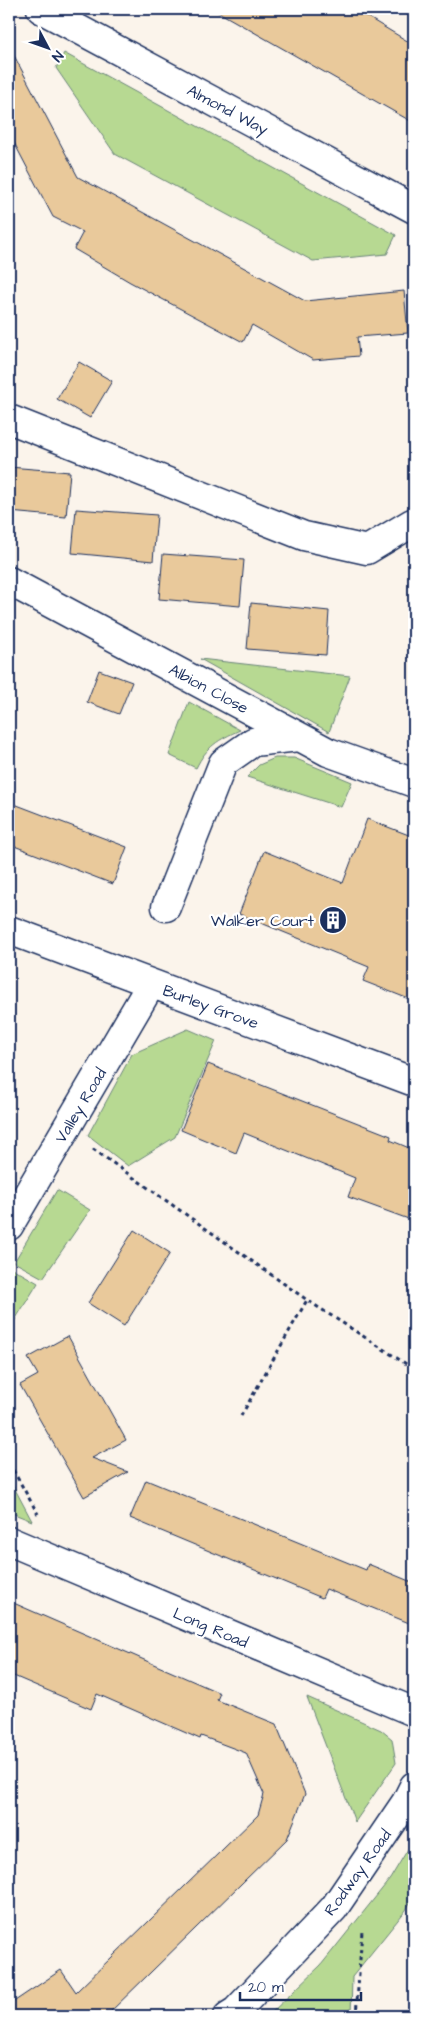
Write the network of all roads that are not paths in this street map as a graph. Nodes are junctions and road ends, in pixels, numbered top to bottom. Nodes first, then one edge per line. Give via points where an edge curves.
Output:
1 (41, 9) edge
2 (414, 209) edge
3 (9, 419) edge
4 (412, 523) dead end
5 (9, 581) edge
6 (299, 737) junction
7 (414, 783) edge
8 (166, 907) dead end
9 (9, 930) edge
10 (151, 984) junction
11 (414, 1082) edge
12 (9, 1226) edge
13 (9, 1541) edge
14 (414, 1712) edge
15 (414, 1786) edge
16 (228, 2016) edge

1 - 2 street, Almond Way
3 - 4 street via 304,536 367,550
5 - 6 street, Albion Close
6 - 7 street, Albion Close via 328,752
6 - 8 street via 253,742 223,763
9 - 10 street, Burley Grove
10 - 11 street, Burley Grove
10 - 12 street, Valley Road
13 - 14 street, Long Road
15 - 16 street, Rodway Road via 334,1908

